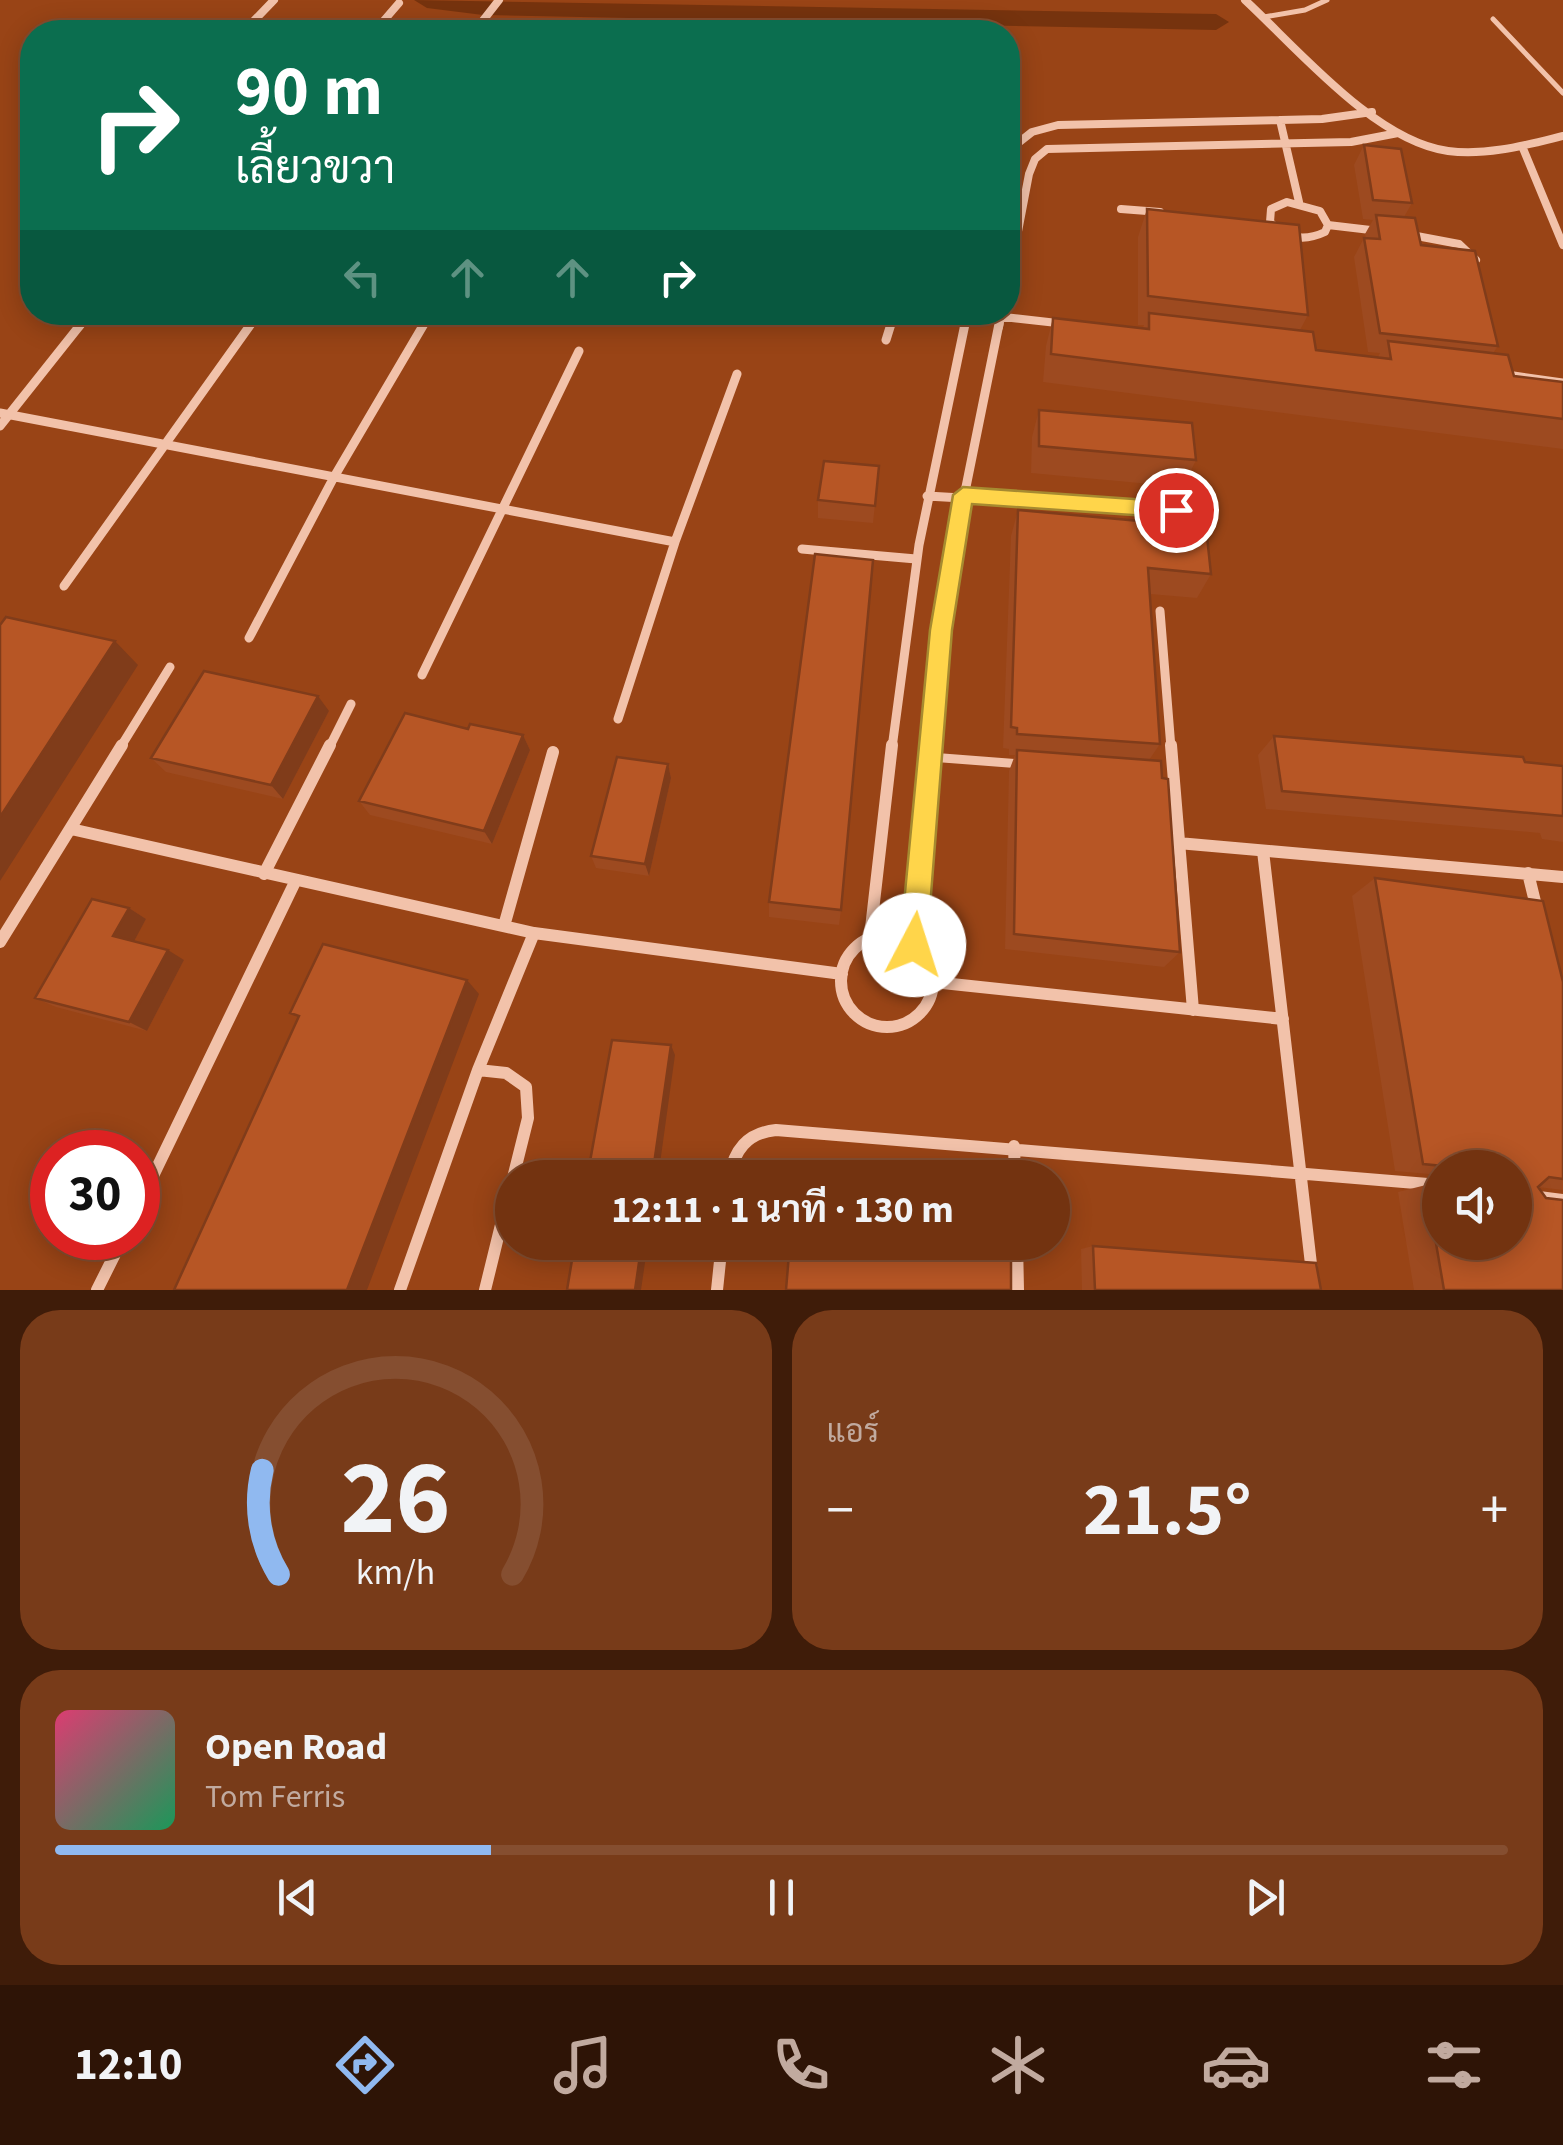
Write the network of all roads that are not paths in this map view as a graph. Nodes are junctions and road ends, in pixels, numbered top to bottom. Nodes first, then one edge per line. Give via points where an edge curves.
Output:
1 (274, 0) edge
2 (500, 0) edge
3 (1244, 0) edge
4 (1327, 0) edge
5 (399, 4) dead end
6 (1264, 17) junction
7 (255, 20) edge
8 (385, 20) edge
9 (484, 20) edge
10 (1493, 20) dead end
11 (1563, 93) edge
12 (1372, 112) junction
13 (1280, 120) junction
14 (1398, 132) junction
15 (1563, 136) edge
16 (1020, 142) edge
17 (1289, 144) junction
18 (1522, 146) junction
19 (1299, 202) junction
20 (1121, 209) dead end
21 (1176, 214) edge
22 (1251, 220) edge
23 (1020, 221) edge
24 (1270, 222) junction
25 (1328, 226) junction
26 (1383, 231) edge
27 (1401, 233) edge
28 (1296, 238) junction
29 (1563, 245) edge
30 (1297, 257) edge
31 (1480, 280) edge
32 (1020, 318) edge
33 (80, 325) edge
34 (251, 325) edge
35 (423, 325) edge
36 (890, 325) edge
37 (965, 325) edge
38 (999, 325) edge
39 (1076, 325) edge
40 (886, 340) dead end
41 (579, 352) dead end
42 (1493, 355) edge
43 (737, 374) dead end
44 (1563, 382) edge
45 (5, 414) edge
46 (0, 426) edge
47 (165, 445) junction
48 (334, 477) junction
49 (963, 495) junction
50 (927, 496) junction
51 (504, 509) junction
52 (1176, 510) dead end
53 (675, 542) junction
54 (802, 549) dead end
55 (916, 559) junction
56 (64, 586) dead end
57 (1160, 610) dead end
58 (250, 638) dead end
59 (170, 667) dead end
60 (422, 675) dead end
61 (351, 704) dead end
62 (618, 719) dead end
63 (553, 752) dead end
64 (930, 757) junction
65 (1042, 765) edge
66 (1154, 774) edge
67 (1173, 775) junction
68 (70, 828) junction
69 (1178, 842) junction
70 (1264, 850) junction
71 (1528, 873) junction
72 (264, 874) junction
73 (1563, 877) edge
74 (296, 880) junction
75 (504, 926) junction
76 (1541, 928) edge
77 (534, 933) junction
78 (870, 938) junction
79 (0, 942) edge
80 (914, 945) junction
81 (842, 974) junction
82 (933, 982) junction
83 (1192, 1010) junction
84 (1283, 1019) junction
85 (478, 1070) junction
86 (1014, 1146) junction
87 (518, 1160) edge
88 (735, 1160) edge
89 (1014, 1160) edge
90 (160, 1161) edge
91 (1302, 1170) junction
92 (1422, 1184) edge
93 (1532, 1196) edge
94 (1563, 1200) edge
95 (495, 1250) edge
96 (112, 1260) edge
97 (720, 1260) edge
98 (1017, 1260) edge
99 (97, 1290) edge
100 (400, 1290) edge
101 (485, 1290) edge
102 (717, 1290) edge
103 (1018, 1290) edge
104 (1314, 1290) edge

1 - 7 street
2 - 9 street
3 - 6 street
4 - 6 lane
5 - 8 street
6 - 12 street
10 - 11 lane
12 - 13 street
12 - 14 street
13 - 16 street via 1058,125
13 - 17 street
14 - 17 street
14 - 18 street via 1446,150
15 - 18 street
17 - 19 street
17 - 23 street via 1047,149 1029,174
18 - 29 street
19 - 24 street via 1277,204
19 - 25 street via 1320,211
20 - 21 street
22 - 24 street
24 - 28 street
25 - 26 street
25 - 28 street via 1318,237
27 - 31 street via 1459,244 1477,261
28 - 30 street
32 - 39 street
33 - 45 street
34 - 47 street
35 - 48 street
36 - 40 street
37 - 50 street
38 - 49 street
41 - 51 street
42 - 44 street via 1496,374
43 - 53 street
45 - 46 street
45 - 47 street
47 - 48 street
47 - 56 street
48 - 51 street
48 - 58 street
49 - 50 street
49 - 52 street
49 - 64 street
50 - 55 street
51 - 53 street
51 - 60 street
53 - 62 street
54 - 55 street
55 - 78 street
57 - 67 street
59 - 68 street
61 - 72 street
63 - 75 street
64 - 65 lane
64 - 80 street
66 - 67 lane
67 - 69 street
68 - 72 street
68 - 79 street
69 - 70 street
69 - 83 street
70 - 71 street
70 - 84 street
71 - 73 street
71 - 76 street
72 - 74 street
74 - 75 street
74 - 90 street
75 - 77 street
77 - 81 street
77 - 85 street
78 - 80 street via 886,934
78 - 81 street via 854,946
80 - 82 street via 930,964
81 - 82 street via 852,1011 883,1028 919,1016
82 - 83 street
83 - 84 street
84 - 91 street
85 - 87 street via 506,1073 526,1087 528,1118
85 - 100 street
86 - 88 street via 757,1131 740,1145
86 - 89 street
86 - 91 street
91 - 92 street
91 - 104 street
93 - 94 street
95 - 101 street
96 - 99 street
97 - 102 street
98 - 103 street

